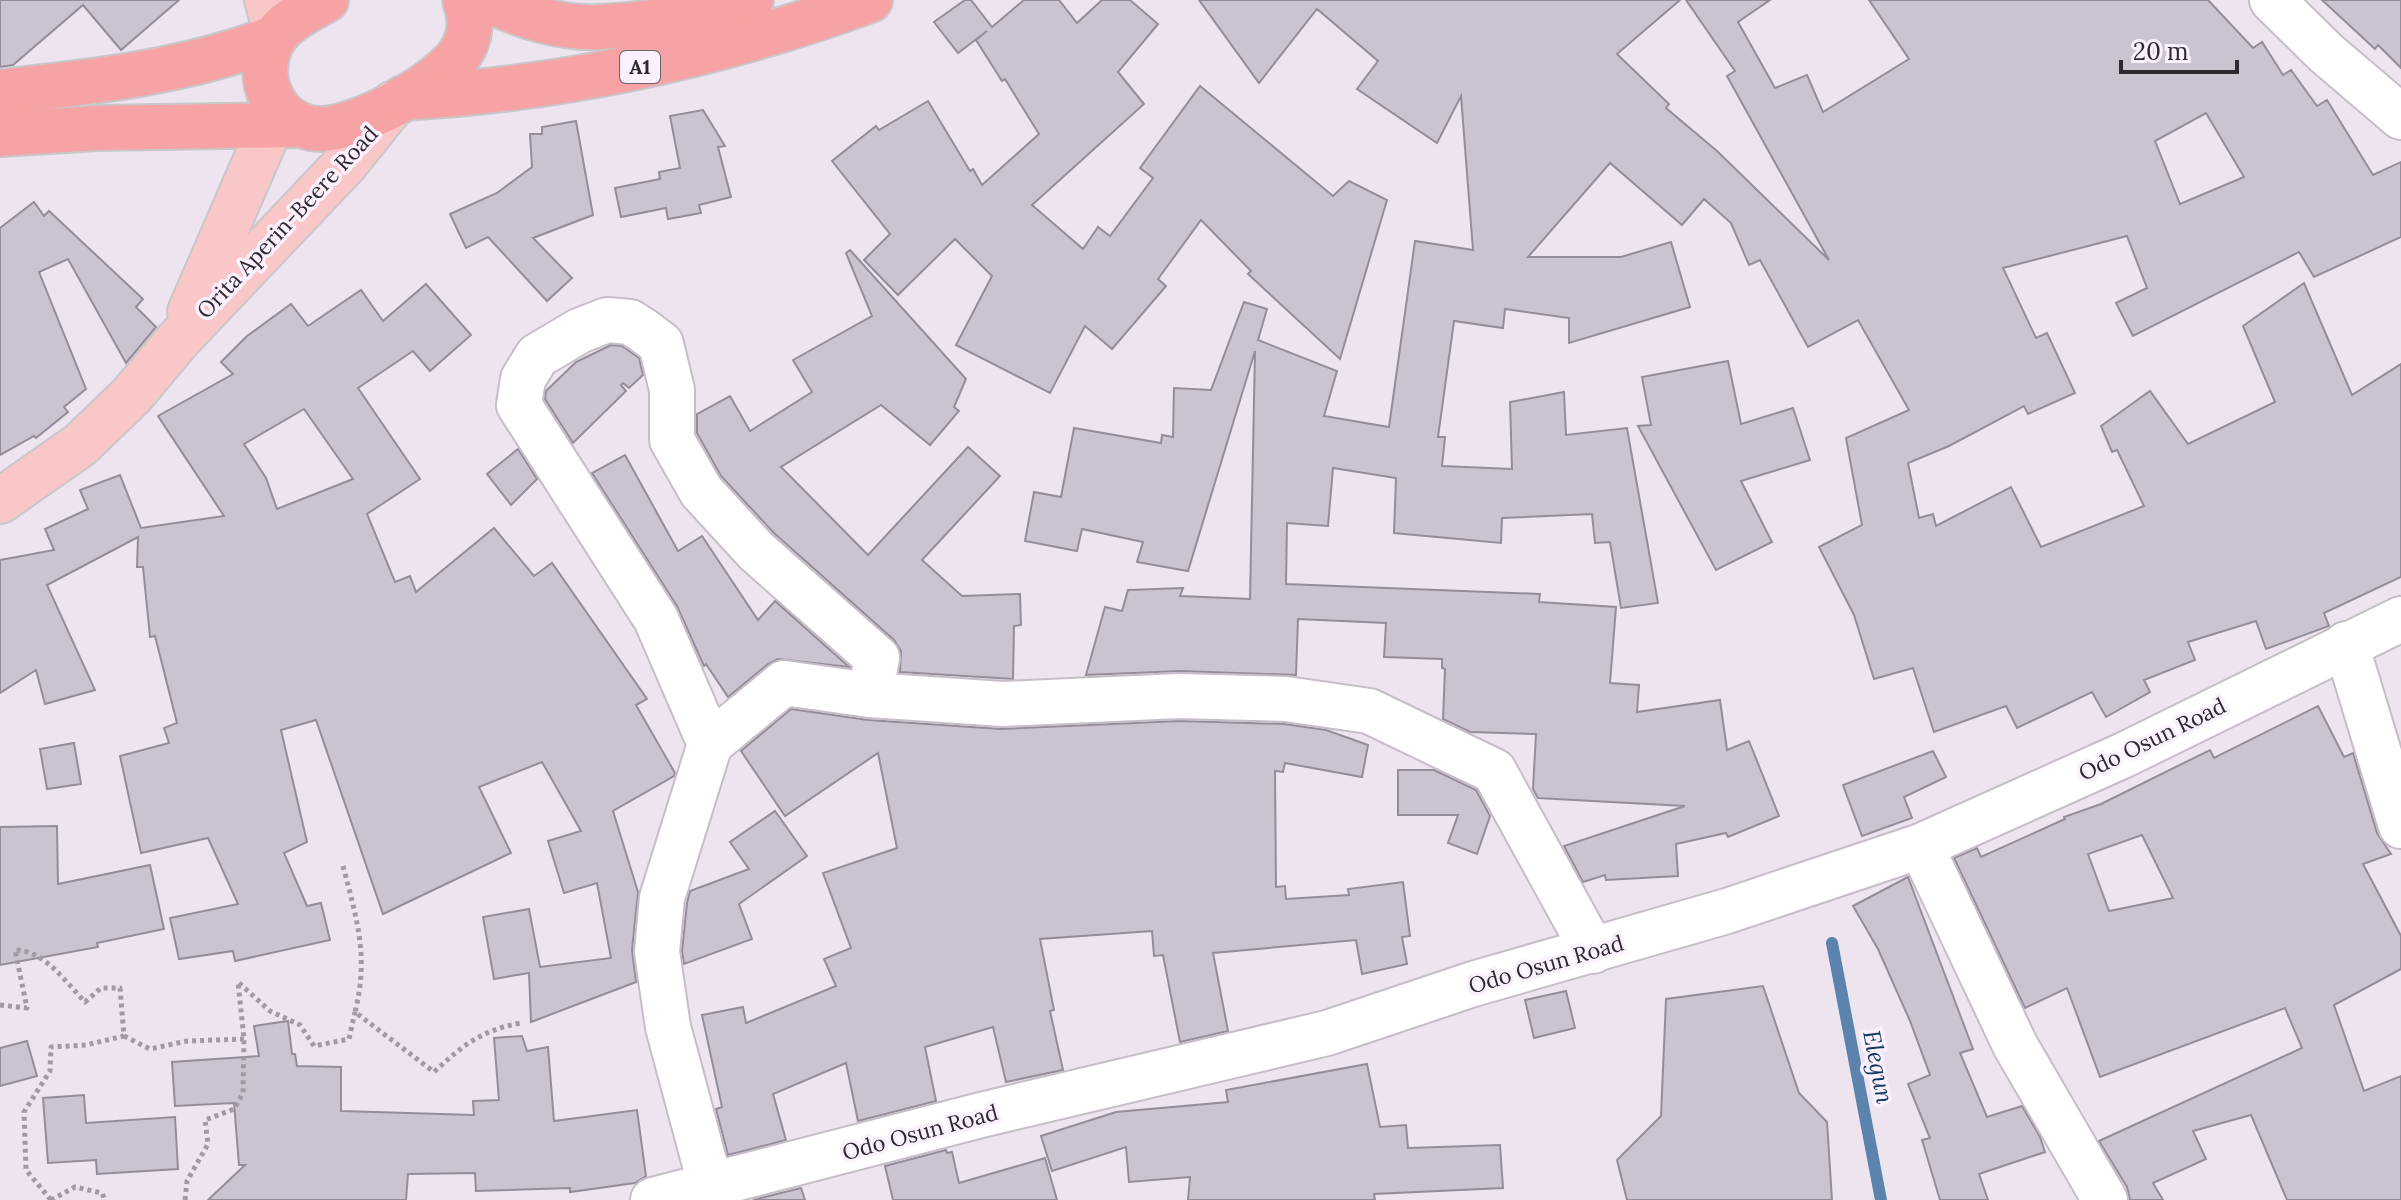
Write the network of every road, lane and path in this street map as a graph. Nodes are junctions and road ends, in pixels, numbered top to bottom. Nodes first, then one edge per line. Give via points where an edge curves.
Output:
1 (326, 0) edge
2 (465, 0) edge
3 (491, 0) edge
4 (870, 0) edge
5 (2272, 0) edge
6 (743, 15) edge
7 (273, 24) edge
8 (0, 92) edge
9 (398, 101) junction
10 (2401, 117) edge
11 (282, 120) junction
12 (0, 134) edge
13 (178, 340) junction
14 (0, 501) edge
15 (2401, 619) edge
16 (2346, 644) junction
17 (870, 695) junction
18 (710, 744) junction
19 (2401, 826) edge
20 (1921, 846) junction
21 (343, 866) dead end
22 (1593, 951) junction
23 (0, 1005) edge
24 (355, 1012) junction
25 (520, 1023) dead end
26 (124, 1036) junction
27 (244, 1039) junction
28 (711, 1187) junction
29 (51, 1200) edge
30 (105, 1200) edge
31 (185, 1200) edge
32 (653, 1200) edge
33 (2105, 1200) edge

1 - 7 highway
2 - 9 highway via 471,26 464,49 439,75
3 - 6 highway, A1 via 547,21 597,28
4 - 6 highway, A1
5 - 10 street
6 - 9 highway, A1 via 599,76
7 - 8 highway via 233,54 127,78
7 - 11 highway via 264,61 266,86
9 - 11 highway via 342,127 319,129
9 - 13 main road, Orita Aperin-Beere Road
11 - 12 highway
11 - 13 main road, Orita Aperin-Beere Road
13 - 14 main road, Orita Aperin-Beere Road via 80,445
15 - 16 street, Odo Osun Road
16 - 19 street
16 - 20 street, Odo Osun Road via 2124,755
17 - 18 street via 784,683
17 - 18 street via 877,658 756,551 701,491 672,440 672,390 661,344 630,322 607,320 537,356 523,379 519,405 656,619
17 - 22 street via 1003,704 1179,696 1286,699 1369,711 1494,771
18 - 28 street via 662,898 657,952 668,1027
20 - 22 street, Odo Osun Road
20 - 33 street via 2015,1045
21 - 24 path via 361,936 362,983
22 - 28 street, Odo Osun Road via 1327,1033 981,1115
23 - 26 path via 27,1008 15,950 29,950 85,1002 101,988 120,988
24 - 25 path via 434,1072 491,1029
24 - 27 path via 349,1039 314,1046 300,1025 270,1011 238,982
26 - 27 path via 150,1049 187,1041
26 - 29 path via 51,1047 50,1071 24,1112 26,1170
27 - 31 path via 243,1093 234,1109 205,1120 208,1144 187,1181
28 - 32 street, Odo Osun Road
29 - 30 path via 75,1187 102,1193

